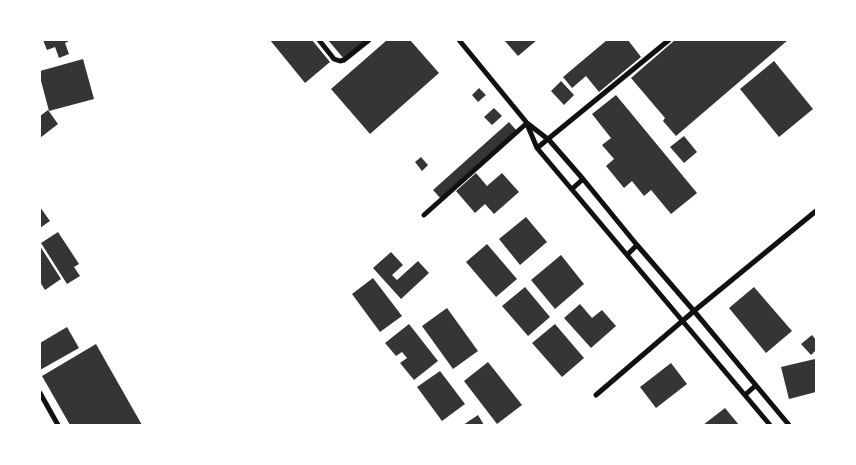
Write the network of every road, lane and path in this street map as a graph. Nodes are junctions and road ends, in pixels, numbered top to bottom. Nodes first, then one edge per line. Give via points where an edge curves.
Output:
1 (319, 40) edge
2 (369, 40) edge
3 (459, 40) edge
4 (669, 40) edge
5 (527, 123) junction
6 (549, 140) junction
7 (538, 148) junction
8 (584, 179) junction
9 (572, 189) junction
10 (816, 211) edge
11 (424, 215) dead end
12 (637, 245) junction
13 (627, 255) junction
14 (694, 311) junction
15 (682, 321) junction
16 (756, 386) junction
17 (40, 393) edge
18 (596, 395) dead end
19 (745, 395) junction
20 (58, 425) edge
21 (770, 425) edge
22 (789, 425) edge

1 - 2 street via 334,59 340,61
3 - 5 street
4 - 6 street
5 - 6 street
5 - 7 street
5 - 11 street
6 - 7 street
6 - 8 street
7 - 9 street
8 - 9 street
8 - 12 street
9 - 13 street
10 - 14 street
12 - 13 street
12 - 14 street
13 - 15 street
14 - 15 street
14 - 16 street
15 - 18 street
15 - 19 street
16 - 19 street
16 - 22 street
17 - 20 street
19 - 21 street

